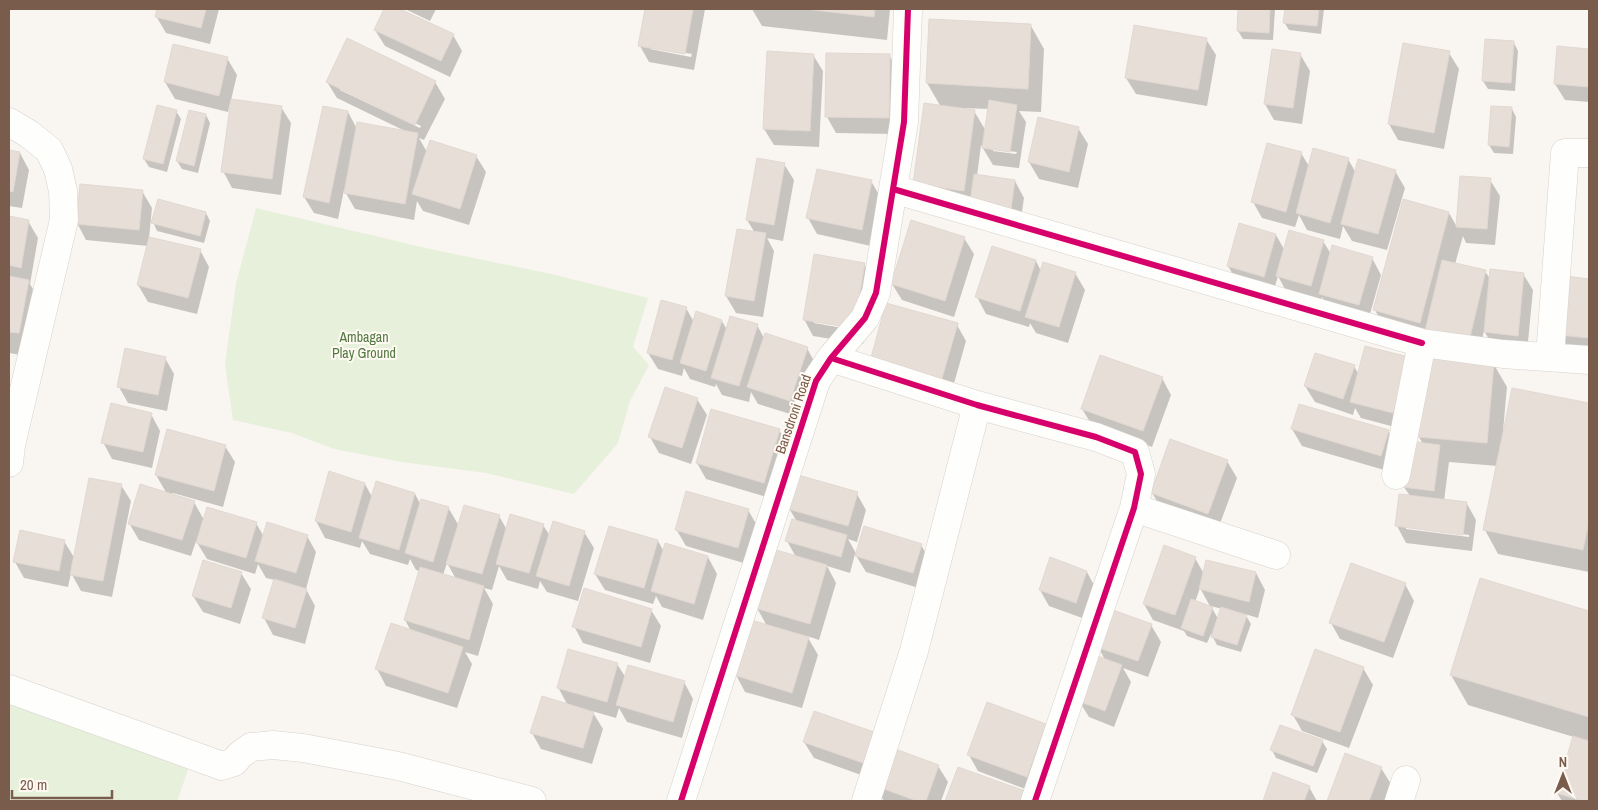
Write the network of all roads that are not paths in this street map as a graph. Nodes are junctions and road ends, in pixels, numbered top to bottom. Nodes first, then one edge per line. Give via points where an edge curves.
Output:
1 (908, 9) edge
2 (9, 122) edge
3 (1589, 153) edge
4 (893, 189) junction
5 (1422, 343) junction
6 (1550, 357) junction
7 (831, 358) junction
8 (1589, 360) edge
9 (977, 405) junction
10 (9, 463) edge
11 (1396, 475) dead end
12 (1134, 508) junction
13 (1276, 555) dead end
14 (9, 689) edge
15 (532, 801) edge
16 (681, 801) edge
17 (866, 801) edge
18 (1035, 801) edge

1 - 4 street, Bansdroni Road via 904,122
2 - 10 street via 49,150 63,190 64,220
3 - 6 street via 1565,153
4 - 5 street
4 - 7 street, Bansdroni Road via 876,293 866,318
5 - 6 street
5 - 11 street
6 - 8 street
7 - 9 street
7 - 16 street, Bansdroni Road via 816,381
9 - 12 street via 1096,436 1135,452 1142,474
9 - 17 street via 914,651
12 - 13 street
12 - 18 street
14 - 15 street via 222,766 234,762 251,747 273,745 398,766

